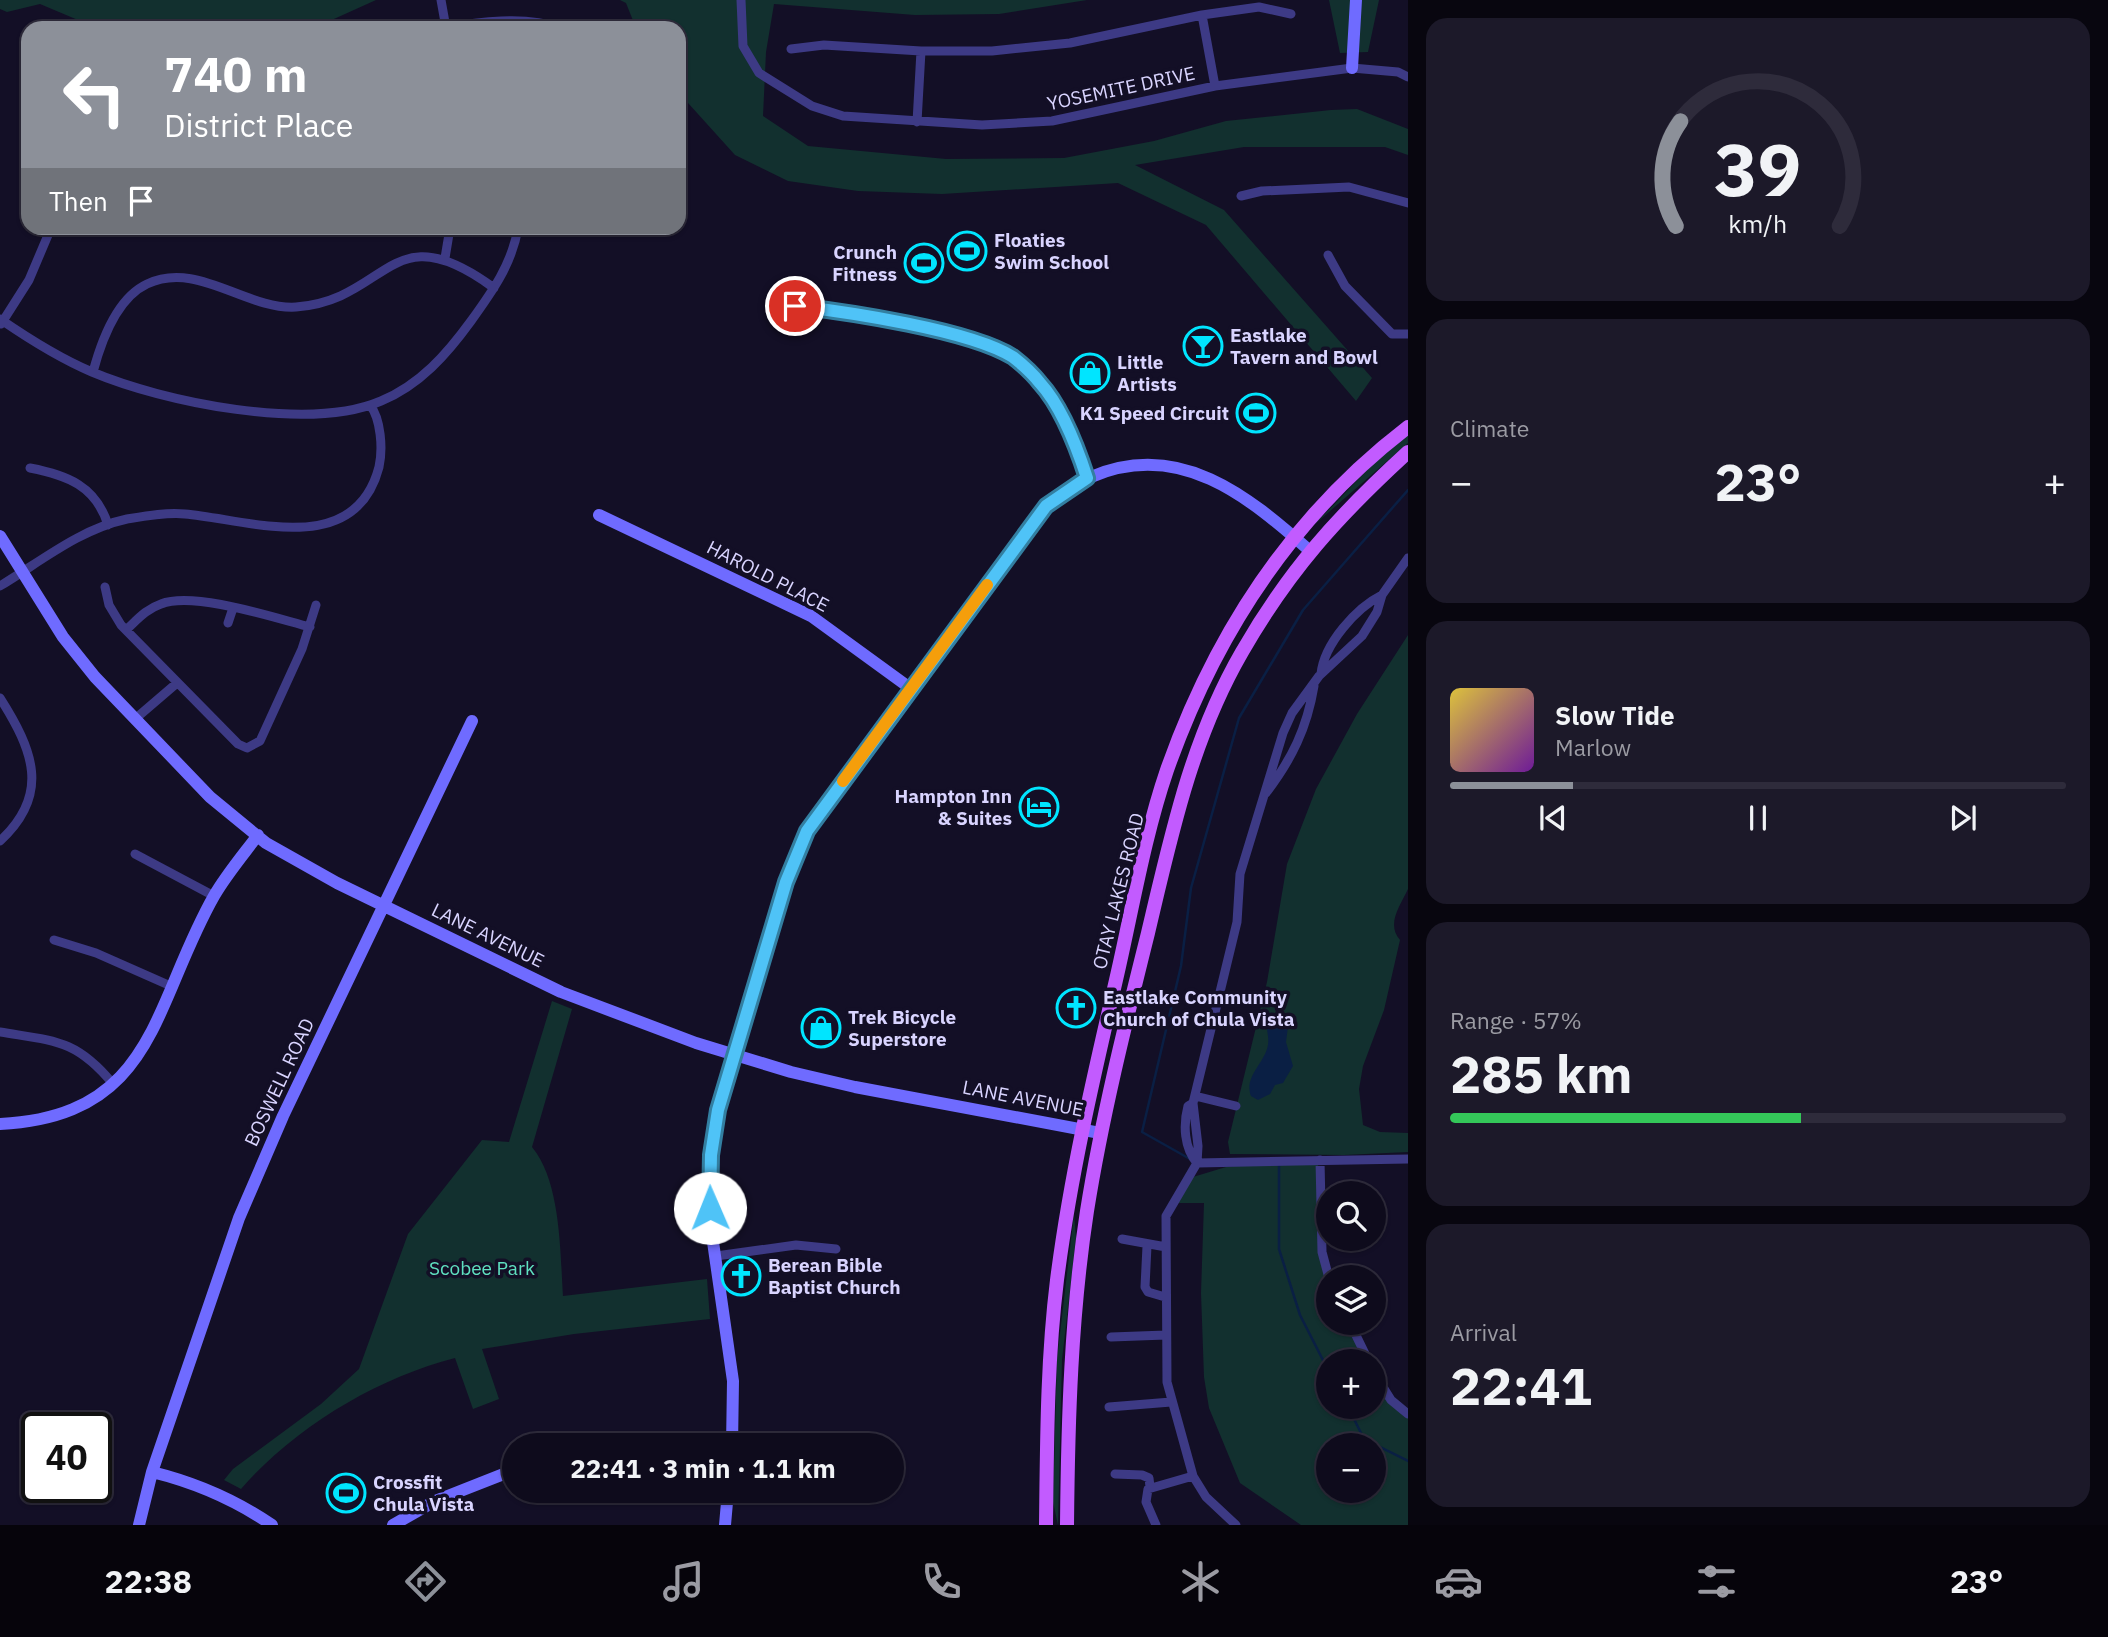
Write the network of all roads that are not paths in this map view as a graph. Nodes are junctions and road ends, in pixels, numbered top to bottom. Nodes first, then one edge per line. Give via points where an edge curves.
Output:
1 (441, 0) edge
2 (741, 0) edge
3 (1356, 0) edge
4 (1291, 14) dead end
5 (1202, 15) junction
6 (443, 21) edge
7 (791, 49) dead end
8 (921, 51) junction
9 (1352, 68) junction
10 (1408, 77) edge
11 (1215, 86) junction
12 (917, 122) junction
13 (1241, 196) dead end
14 (1408, 203) edge
15 (48, 235) edge
16 (449, 235) edge
17 (516, 235) edge
18 (1328, 255) dead end
19 (445, 258) junction
20 (494, 288) junction
21 (795, 306) dead end
22 (1, 322) edge
23 (1408, 334) edge
24 (93, 372) junction
25 (370, 405) junction
26 (1408, 427) edge
27 (1408, 452) edge
28 (30, 468) dead end
29 (1087, 478) junction
30 (599, 515) dead end
31 (108, 525) junction
32 (0, 536) edge
33 (1293, 536) junction
34 (1310, 551) junction
35 (1408, 558) edge
36 (23, 572) junction
37 (0, 586) edge
38 (105, 587) dead end
39 (1382, 594) junction
40 (316, 605) dead end
41 (233, 608) junction
42 (229, 623) dead end
43 (310, 627) junction
44 (126, 630) junction
45 (1321, 674) junction
46 (177, 682) junction
47 (1314, 682) junction
48 (910, 688) junction
49 (1, 700) edge
50 (135, 719) junction
51 (472, 721) dead end
52 (1263, 797) junction
53 (258, 835) junction
54 (0, 841) edge
55 (135, 854) dead end
56 (214, 896) junction
57 (383, 906) junction
58 (54, 940) dead end
59 (173, 987) junction
60 (0, 1032) edge
61 (734, 1055) junction
62 (113, 1084) junction
63 (1194, 1100) junction
64 (1236, 1106) dead end
65 (0, 1124) edge
66 (1081, 1129) junction
67 (1100, 1133) junction
68 (1408, 1159) edge
69 (1320, 1160) junction
70 (1196, 1163) junction
71 (1122, 1239) dead end
72 (1147, 1246) junction
73 (1166, 1247) junction
74 (836, 1249) dead end
75 (716, 1256) junction
76 (1326, 1265) edge
77 (1165, 1297) junction
78 (1166, 1335) junction
79 (1111, 1337) dead end
80 (1386, 1392) edge
81 (1171, 1402) junction
82 (1109, 1407) dead end
83 (1408, 1414) edge
84 (732, 1433) edge
85 (152, 1472) junction
86 (1115, 1474) dead end
87 (502, 1476) edge
88 (1193, 1476) junction
89 (1150, 1487) junction
90 (727, 1503) edge
91 (1227, 1517) junction
92 (139, 1525) edge
93 (272, 1525) edge
94 (393, 1525) edge
95 (725, 1525) edge
96 (1046, 1525) edge
97 (1068, 1525) edge
98 (1156, 1525) edge
99 (1218, 1525) edge
100 (1236, 1525) edge

1 - 6 street
2 - 12 street, YOSEMITE DRIVE via 743,46 754,67 772,83 825,111
3 - 9 street
4 - 5 street via 1259,7
5 - 8 street via 1070,43 992,51
5 - 11 street
7 - 8 street via 824,45
8 - 12 street
9 - 10 street, YOSEMITE DRIVE
9 - 11 street, YOSEMITE DRIVE
11 - 12 street, YOSEMITE DRIVE via 1052,121
13 - 14 street via 1349,187
15 - 22 street via 29,280
16 - 19 street
17 - 20 street
18 - 23 street via 1345,286 1392,334
19 - 20 street
19 - 24 street via 409,258 339,296 297,307 265,303 189,278 159,279 136,291 119,311
20 - 25 street via 432,368
21 - 29 street via 946,334 986,344 1014,358 1042,384
22 - 24 street
24 - 25 street via 157,394 244,409 312,415
25 - 31 street via 377,413 377,473 361,501 331,523 296,528 175,513
26 - 33 main road, OTAY LAKES ROAD via 1334,491
27 - 34 main road, OTAY LAKES ROAD via 1346,508
28 - 31 street via 79,483 97,501
29 - 33 street via 1132,465 1194,471 1228,485
29 - 48 street via 1046,506
30 - 48 street, HAROLD PLACE via 811,616
31 - 36 street via 82,535
32 - 36 street, LANE AVENUE
33 - 34 street
33 - 66 main road, OTAY LAKES ROAD via 1219,649 1166,773
34 - 67 main road, OTAY LAKES ROAD via 1241,654 1206,723 1183,785
35 - 39 street
36 - 37 street
36 - 50 street, LANE AVENUE via 63,637
38 - 44 street via 113,612
39 - 45 street via 1362,636
39 - 45 street via 1370,601 1327,651
40 - 43 street
41 - 42 street
41 - 43 street
41 - 44 street via 172,601 150,609
43 - 46 street via 260,741 247,748
44 - 46 street
45 - 47 street
46 - 50 street
47 - 52 street via 1283,733
47 - 52 street via 1298,746
48 - 61 street via 799,846
49 - 54 street via 19,734 33,787 24,815
50 - 53 street, LANE AVENUE via 227,814
51 - 57 street, BOSWELL ROAD
52 - 63 street via 1240,874 1237,922
53 - 56 street
53 - 57 street, LANE AVENUE
55 - 56 street
56 - 59 street
57 - 61 street, LANE AVENUE via 573,996
57 - 85 street, BOSWELL ROAD via 239,1217
58 - 59 street
59 - 62 street via 141,1052
60 - 62 street via 81,1051
61 - 66 street, LANE AVENUE via 855,1087
61 - 75 street via 711,1155 711,1228
62 - 65 street via 63,1114
63 - 64 street
63 - 70 street
66 - 67 street, LANE AVENUE
66 - 96 main road, OTAY LAKES ROAD via 1057,1283
67 - 97 main road, OTAY LAKES ROAD via 1073,1335
68 - 69 street
69 - 70 street
69 - 76 street
70 - 73 street via 1166,1216
71 - 72 street
72 - 73 street
72 - 77 street via 1145,1287
73 - 77 street
74 - 75 street via 796,1245
75 - 84 street via 733,1381
77 - 78 street
78 - 79 street
78 - 81 street
80 - 83 street
81 - 82 street
81 - 88 street
85 - 92 street, BOSWELL ROAD
85 - 93 street via 197,1483
86 - 89 street via 1142,1475 1149,1478
87 - 94 street via 435,1501
88 - 89 street
88 - 91 street
89 - 98 street via 1146,1502
90 - 95 street
91 - 99 street
91 - 100 street

